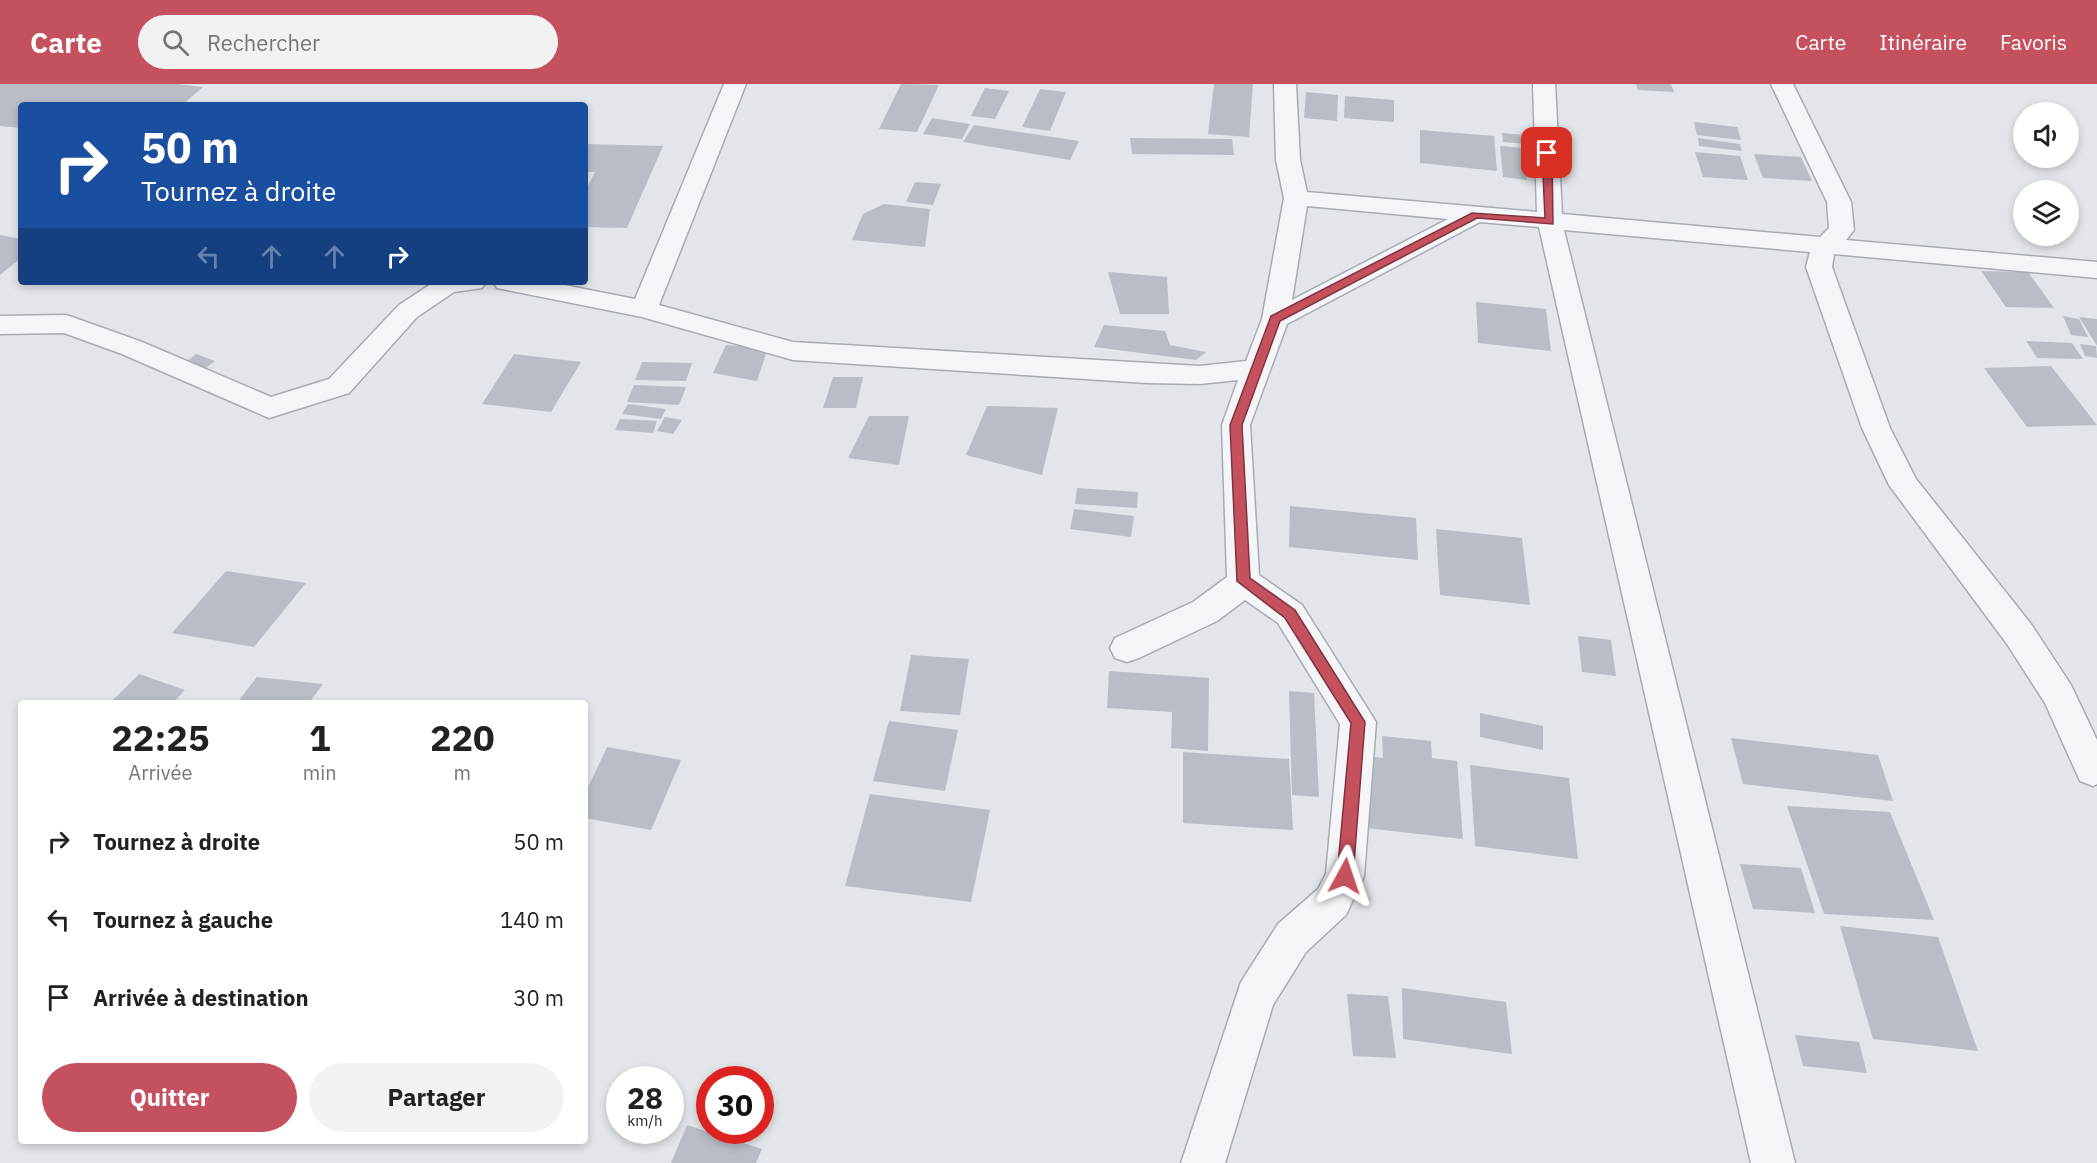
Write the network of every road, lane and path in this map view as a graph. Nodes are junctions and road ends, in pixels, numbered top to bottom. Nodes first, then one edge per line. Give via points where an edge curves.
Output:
1 (735, 84) edge
2 (1284, 84) edge
3 (1544, 84) edge
4 (1782, 84) edge
5 (1296, 198) junction
6 (1475, 215) junction
7 (1550, 222) junction
8 (1825, 245) junction
9 (2097, 270) edge
10 (447, 285) edge
11 (521, 285) edge
12 (644, 309) junction
13 (1275, 319) junction
14 (0, 325) edge
15 (1257, 369) junction
16 (1243, 581) junction
17 (1127, 648) dead end
18 (2093, 770) dead end
19 (1203, 1163) edge
20 (1773, 1163) edge

1 - 12 street
2 - 5 street via 1288,160
3 - 7 street
4 - 8 street via 1839,202 1842,230
5 - 6 street
5 - 13 street
6 - 7 street
6 - 13 street
7 - 8 street
7 - 20 street
8 - 9 street
8 - 18 street via 1819,267 1876,428 1904,485 2019,634 2059,695
10 - 14 street via 408,311 339,386 269,408 132,348 66,324
11 - 12 street
12 - 15 street via 794,351 1147,374 1200,375
13 - 15 street
15 - 16 street via 1236,425
16 - 17 street via 1218,604
16 - 19 street via 1290,614 1358,722 1345,876 1332,902 1292,938 1255,996

